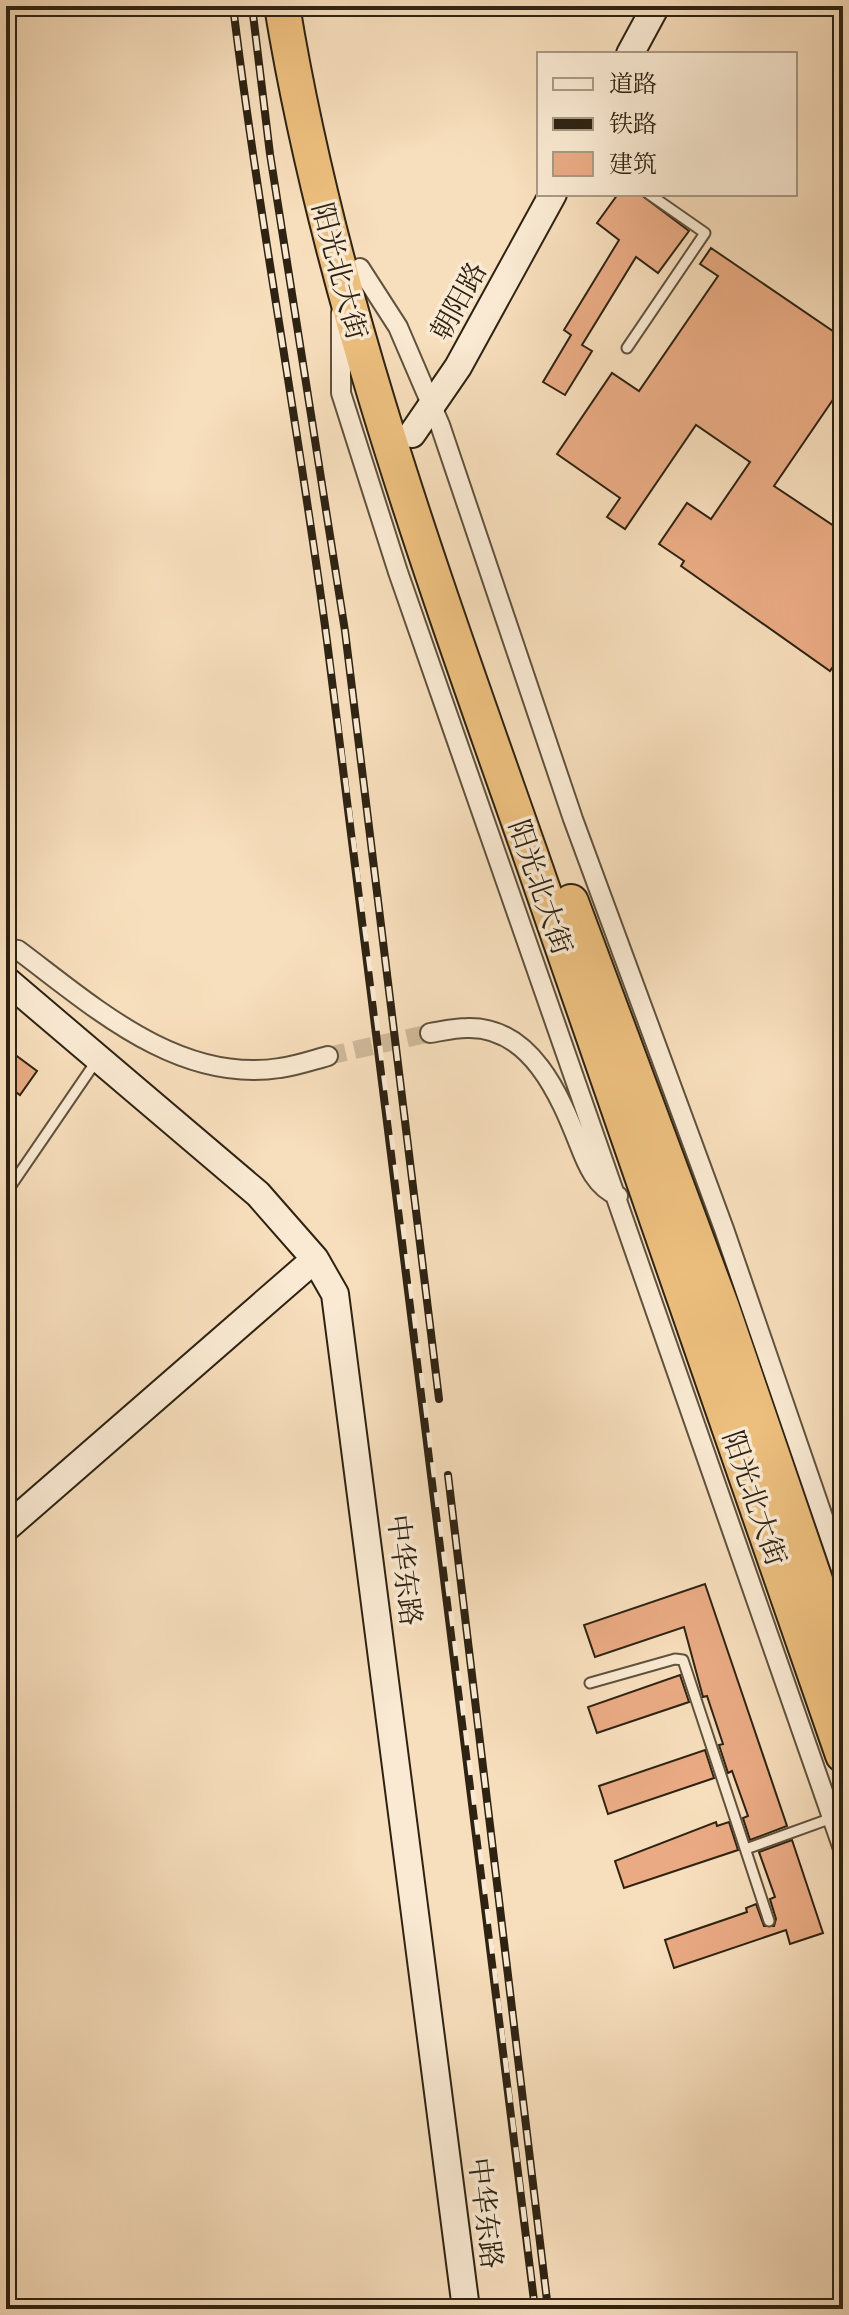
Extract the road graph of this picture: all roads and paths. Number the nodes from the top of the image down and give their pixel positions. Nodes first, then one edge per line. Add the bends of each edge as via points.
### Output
1 (282, 6) edge
2 (305, 6) edge
3 (656, 6) edge
4 (631, 52) edge
5 (552, 196) edge
6 (652, 196) edge
7 (351, 275) junction
8 (627, 348) dead end
9 (432, 404) junction
10 (412, 434) junction
11 (6, 948) edge
12 (6, 980) edge
13 (430, 1033) tunnel mouth
14 (328, 1056) tunnel mouth
15 (99, 1057) junction
16 (6, 1193) edge
17 (633, 1197) junction
18 (315, 1259) junction
19 (6, 1528) edge
20 (843, 1575) edge
21 (843, 1662) edge
22 (590, 1683) dead end
23 (843, 1755) edge
24 (838, 1816) edge
25 (746, 1849) junction
26 (843, 1849) edge
27 (769, 1921) dead end
28 (466, 2309) edge

1 - 7 highway, 阳光北大街 via 307,140
2 - 7 highway, 阳光北大街
3 - 4 street
5 - 9 street, 朝阳路 via 458,367
6 - 8 lane via 705,233
7 - 9 street via 398,327
7 - 10 highway, 阳光北大街
7 - 17 highway, 阳光北大街
9 - 10 street, 朝阳路
9 - 20 street via 568,804 724,1229
10 - 21 highway, 阳光北大街 via 567,891 722,1308
11 - 14 street via 18,950 126,1030 189,1059 256,1070
12 - 15 street, 中华东路
13 - 17 street via 470,1028 512,1042 530,1055 556,1088 599,1183
15 - 16 lane
15 - 18 street, 中华东路 via 258,1194
17 - 23 highway, 阳光北大街
17 - 24 street
18 - 19 street
18 - 28 street, 中华东路 via 335,1294 341,1321
22 - 25 lane via 683,1660
24 - 25 lane
24 - 26 street
25 - 27 lane

